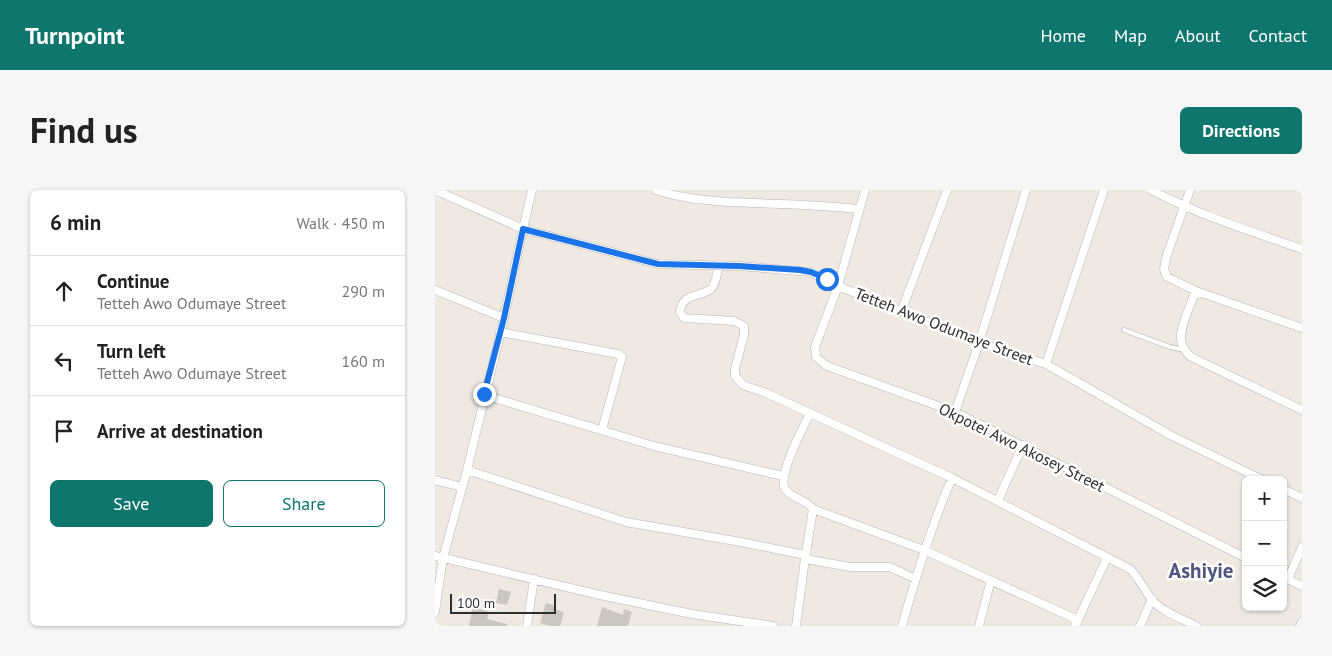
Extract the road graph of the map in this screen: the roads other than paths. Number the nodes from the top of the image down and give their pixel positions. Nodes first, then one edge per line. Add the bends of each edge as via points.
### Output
1 (435, 190) edge
2 (532, 190) edge
3 (656, 190) edge
4 (865, 190) edge
5 (947, 190) edge
6 (1026, 190) edge
7 (1104, 190) edge
8 (1151, 190) edge
9 (1190, 190) edge
10 (1184, 207) junction
11 (859, 209) junction
12 (523, 229) junction
13 (1302, 248) edge
14 (719, 266) junction
15 (837, 286) junction
16 (435, 290) edge
17 (1196, 291) junction
18 (901, 312) junction
19 (504, 318) junction
20 (1302, 328) edge
21 (1124, 330) dead end
22 (500, 332) junction
23 (979, 343) junction
24 (1185, 350) junction
25 (1045, 364) junction
26 (484, 394) junction
27 (1302, 410) edge
28 (955, 412) junction
29 (810, 413) junction
30 (602, 430) junction
31 (1023, 445) junction
32 (467, 470) junction
33 (783, 476) junction
34 (1255, 476) edge
35 (952, 478) junction
36 (435, 480) edge
37 (463, 487) junction
38 (1287, 491) edge
39 (1302, 498) edge
40 (998, 500) junction
41 (813, 509) junction
42 (1302, 547) edge
43 (924, 550) junction
44 (1242, 556) edge
45 (439, 557) edge
46 (805, 557) junction
47 (1107, 558) junction
48 (1287, 576) edge
49 (1287, 578) edge
50 (534, 579) junction
51 (915, 579) junction
52 (991, 580) junction
53 (1302, 586) edge
54 (1152, 600) junction
55 (435, 612) edge
56 (1302, 622) edge
57 (1076, 623) edge
58 (527, 626) edge
59 (773, 626) edge
60 (797, 626) edge
61 (901, 626) edge
62 (979, 626) edge
63 (1140, 626) edge
64 (1196, 626) edge
65 (1300, 626) edge

1 - 12 street, Tetteh Awo Odumaye Street
2 - 12 street
3 - 11 street via 714,201
4 - 11 street, Okpotei Awo Akosey Street
5 - 18 street
6 - 23 street
7 - 25 street
8 - 10 street
9 - 10 street
10 - 13 street
10 - 17 street via 1164,269 1167,277
11 - 15 street, Okpotei Awo Akosey Street
12 - 14 street, Tetteh Awo Odumaye Street via 658,264
12 - 19 street
14 - 15 street, Tetteh Awo Odumaye Street via 811,272
14 - 29 street via 713,286 693,294 684,302 681,315 691,319 734,321 744,326 745,335 735,369 738,381
15 - 18 street, Tetteh Awo Odumaye Street
15 - 28 street, Okpotei Awo Akosey Street via 815,347 820,362
16 - 19 street
17 - 20 street
17 - 24 street via 1182,331 1181,344
18 - 23 street, Tetteh Awo Odumaye Street
19 - 22 street
21 - 24 lane
22 - 26 street
22 - 30 street via 623,357
23 - 25 street, Tetteh Awo Odumaye Street
23 - 28 street
24 - 27 street via 1191,357
25 - 34 street, Tetteh Awo Odumaye Street via 1170,435
26 - 30 street
26 - 32 street
28 - 31 street, Okpotei Awo Akosey Street
29 - 33 street
29 - 35 street
30 - 33 street via 654,446
31 - 40 street
31 - 44 street, Okpotei Awo Akosey Street
32 - 37 street
32 - 46 street via 626,522
33 - 41 street via 783,485 789,494
35 - 40 street
35 - 43 street
36 - 37 street
37 - 45 street
38 - 39 street
40 - 47 street
41 - 43 street
41 - 46 street
42 - 48 street
43 - 51 street
43 - 52 street
45 - 50 street
45 - 55 street
46 - 51 street via 850,567 889,567
46 - 60 street
47 - 54 street via 1130,569
47 - 57 street
49 - 53 street
50 - 58 street
50 - 59 street via 692,614
51 - 61 street
52 - 57 street
52 - 62 street
54 - 63 street
54 - 64 street
56 - 65 street

